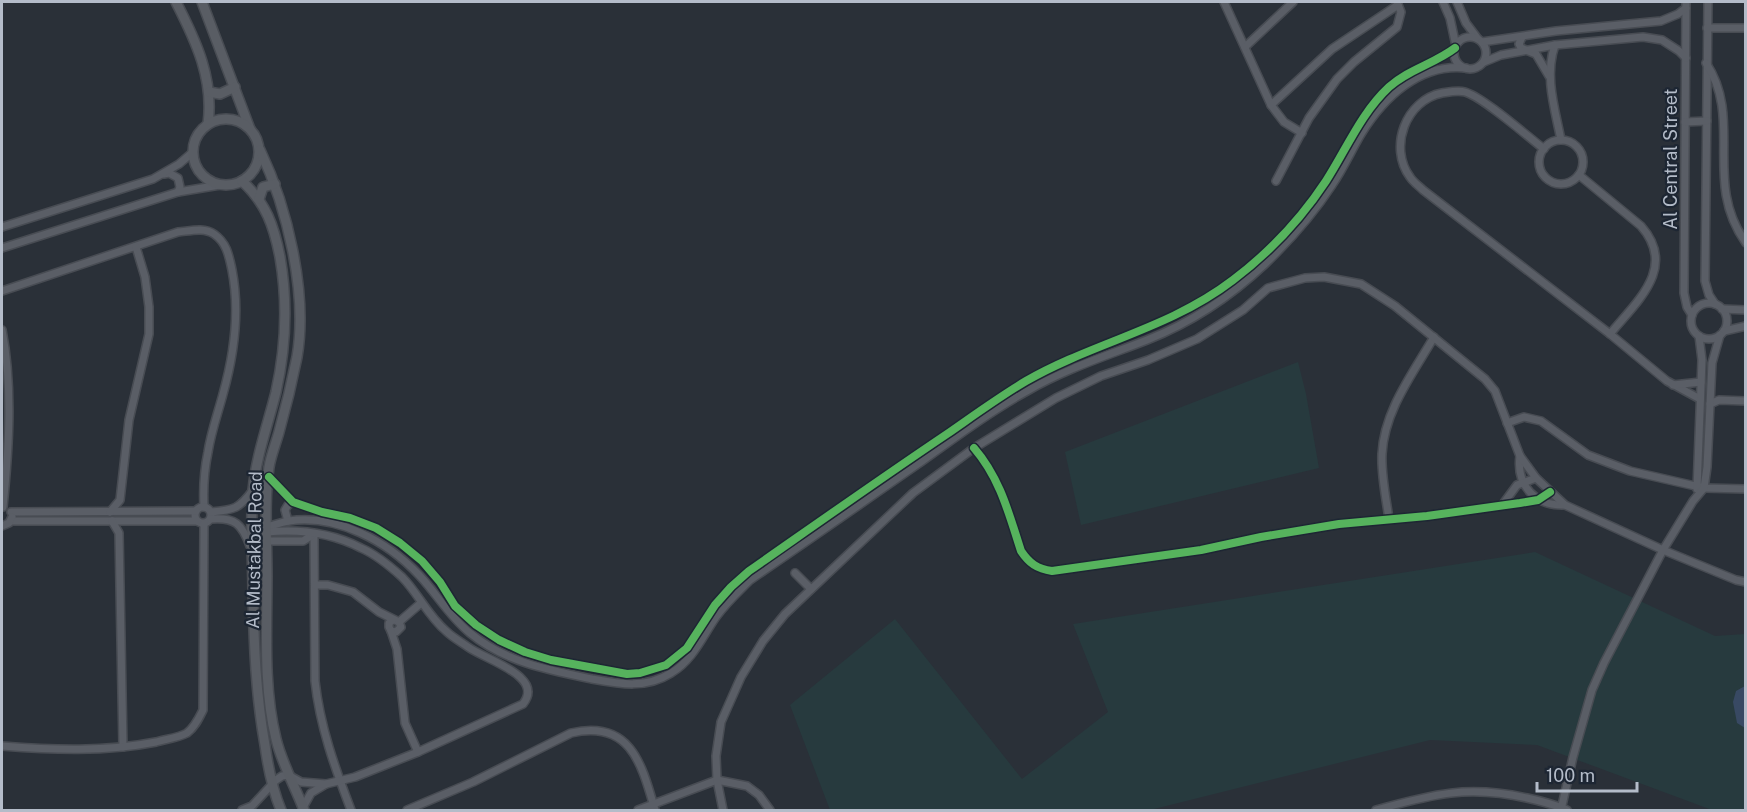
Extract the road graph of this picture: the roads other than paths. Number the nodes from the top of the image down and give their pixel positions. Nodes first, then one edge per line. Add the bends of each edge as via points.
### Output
1 (176, 2) edge
2 (202, 2) edge
3 (1224, 2) edge
4 (1293, 2) edge
5 (1443, 2) edge
6 (1457, 2) edge
7 (1708, 2) edge
8 (1397, 3) edge
9 (1686, 4) edge
10 (1642, 23) junction
11 (1707, 28) junction
12 (1746, 28) edge
13 (1522, 37) junction
14 (1643, 37) junction
15 (1480, 40) junction
16 (1556, 45) junction
17 (1245, 47) junction
18 (1455, 47) junction
19 (1529, 50) junction
20 (1686, 58) junction
21 (1484, 62) junction
22 (1706, 63) junction
23 (1466, 68) junction
24 (1550, 78) junction
25 (235, 87) junction
26 (209, 92) junction
27 (1271, 105) junction
28 (1707, 121) junction
29 (1685, 122) junction
30 (208, 124) junction
31 (250, 129) junction
32 (1302, 133) junction
33 (1561, 140) junction
34 (1544, 149) junction
35 (260, 150) junction
36 (193, 152) junction
37 (164, 174) junction
38 (1579, 174) junction
39 (1276, 181) dead end
40 (242, 182) junction
41 (275, 184) junction
42 (220, 185) junction
43 (178, 192) junction
44 (259, 199) junction
45 (2, 227) edge
46 (1746, 243) edge
47 (136, 247) junction
48 (2, 248) edge
49 (2, 291) edge
50 (1715, 304) junction
51 (1722, 309) junction
52 (1746, 310) edge
53 (1692, 315) junction
54 (1746, 326) edge
55 (2, 330) edge
56 (1722, 333) junction
57 (1610, 334) junction
58 (1699, 336) junction
59 (1434, 337) junction
60 (1701, 346) junction
61 (1715, 348) junction
62 (1701, 382) junction
63 (1673, 385) junction
64 (1710, 394) junction
65 (1700, 399) junction
66 (1719, 400) junction
67 (1746, 401) edge
68 (1710, 404) junction
69 (1507, 423) junction
70 (1699, 424) junction
71 (1710, 425) junction
72 (932, 444) junction
73 (974, 448) junction
74 (937, 451) junction
75 (1520, 456) junction
76 (1698, 466) junction
77 (1707, 467) junction
78 (269, 477) junction
79 (1536, 477) junction
80 (1522, 482) junction
81 (1700, 488) junction
82 (1746, 489) edge
83 (253, 490) junction
84 (1550, 492) junction
85 (120, 500) junction
86 (1538, 500) junction
87 (293, 502) junction
88 (1503, 504) junction
89 (1565, 505) junction
90 (2, 507) edge
91 (204, 507) junction
92 (196, 511) junction
93 (12, 512) junction
94 (110, 512) junction
95 (130, 512) junction
96 (206, 519) junction
97 (1389, 519) junction
98 (11, 521) junction
99 (112, 521) junction
100 (127, 521) junction
101 (288, 521) junction
102 (2, 526) edge
103 (119, 533) junction
104 (267, 534) junction
105 (314, 534) junction
106 (1663, 550) junction
107 (252, 551) junction
108 (795, 573) dead end
109 (1746, 582) edge
110 (315, 585) junction
111 (811, 589) junction
112 (421, 603) junction
113 (379, 612) junction
114 (397, 624) junction
115 (390, 630) junction
116 (397, 649) junction
117 (2, 746) edge
118 (265, 746) junction
119 (123, 747) junction
120 (418, 752) junction
121 (280, 754) junction
122 (288, 775) junction
123 (340, 780) junction
124 (717, 780) junction
125 (272, 784) junction
126 (326, 784) junction
127 (252, 806) junction
128 (654, 807) edge
129 (303, 809) edge
130 (242, 810) edge
131 (262, 810) edge
132 (281, 810) edge
133 (351, 810) edge
134 (407, 810) edge
135 (638, 810) edge
136 (723, 810) edge
137 (770, 810) edge
138 (1376, 810) edge
139 (1563, 810) edge

1 - 26 main road via 204,63
2 - 25 main road
3 - 17 street
4 - 17 street
5 - 18 street
6 - 15 street via 1466,23
7 - 11 street, Al Central Street
8 - 27 street via 1332,50
8 - 32 street via 1397,27 1337,79
9 - 10 street via 1670,18
9 - 20 street, Al Central Street
10 - 13 street
10 - 14 street via 1646,30
11 - 12 street
11 - 22 street, Al Central Street
13 - 15 street
13 - 19 street via 1521,48
14 - 16 street
14 - 20 street via 1662,40
15 - 18 street via 1463,39
15 - 21 street via 1486,48
16 - 19 street
16 - 24 street
17 - 27 street
18 - 23 street via 1457,63
18 - 72 street via 1408,72 1389,88 1358,127 1311,202 1274,244 1233,281 1161,323 1097,347 1025,382
19 - 21 street
19 - 24 street via 1541,60
20 - 29 street, Al Central Street
21 - 23 street via 1473,69
22 - 28 street, Al Central Street
22 - 46 street via 1722,99 1727,206
23 - 74 street via 1432,71 1395,92 1375,114 1334,183 1301,227 1263,266 1220,300 1173,328 1065,371
24 - 33 street
25 - 26 main road via 220,94
25 - 31 main road
26 - 30 main road
27 - 32 street via 1284,122
28 - 29 street
28 - 50 street, Al Central Street via 1705,281
29 - 53 street, Al Central Street via 1684,298
30 - 31 main road via 235,120
30 - 36 main road via 199,133
31 - 35 main road
32 - 39 street
33 - 34 street
33 - 38 street via 1573,143 1581,153
34 - 38 street via 1539,162 1548,179 1561,183
34 - 57 street via 1479,98 1465,92 1438,94 1414,109 1404,126 1400,147 1405,169 1415,183
35 - 40 main road via 254,171
35 - 41 main road, Al Mustakbal Road
36 - 37 street
36 - 42 main road via 200,173
37 - 43 street via 178,178
37 - 45 street
38 - 57 street via 1641,226 1656,251 1652,280
40 - 42 main road
40 - 44 main road, Al Mustakbal Road
41 - 44 main road via 263,188
41 - 78 main road, Al Mustakbal Road via 294,259 300,311 297,354
42 - 43 street
43 - 48 street
44 - 83 main road, Al Mustakbal Road via 274,229 286,311 284,351
47 - 49 street
47 - 85 street via 150,307 149,334 129,420
47 - 91 street via 178,232 204,230 213,233 228,250 236,306 234,332 203,477
50 - 51 street
50 - 53 street via 1699,306
51 - 52 street
51 - 56 street via 1727,322
53 - 58 street via 1693,329
54 - 56 street
55 - 90 street via 9,398 8,465
56 - 58 street via 1710,339
56 - 61 street
57 - 63 street
58 - 60 street
59 - 69 street via 1485,379 1495,391
59 - 73 street via 1361,284 1324,277 1286,282 1269,288 1197,339 1101,376 1056,398
59 - 97 street via 1385,430 1382,456
60 - 61 street via 1707,343
60 - 62 street
61 - 64 street
62 - 63 street
62 - 65 street
63 - 65 street
64 - 66 street
64 - 68 street
65 - 70 street
66 - 67 street
66 - 68 street
68 - 71 street
69 - 75 street
69 - 81 street via 1524,417 1541,421 1575,447 1602,461
70 - 71 street
70 - 76 street
71 - 77 street
72 - 74 street
72 - 87 street via 749,571 715,605 687,648 666,665 640,673 551,660 499,640 455,606 428,568 400,543 350,518
73 - 97 street via 1000,488 1021,551 1027,560 1045,570 1189,552 1300,530
73 - 111 street via 913,493
74 - 101 street via 750,580 716,617 684,664 671,674 640,684 624,685 548,670 495,650 450,615 418,574 378,541 349,528
75 - 79 street
75 - 80 street
76 - 77 street
76 - 81 street
77 - 81 street
78 - 87 street
78 - 104 main road, Al Mustakbal Road
79 - 80 street
79 - 84 street
80 - 86 street
80 - 88 street
81 - 82 street
81 - 106 street
83 - 96 street via 236,508
83 - 107 main road, Al Mustakbal Road
84 - 86 street
84 - 89 street
85 - 94 street
85 - 95 street
86 - 88 street
86 - 89 street
87 - 101 street via 285,510
88 - 97 street
89 - 106 street
90 - 93 street
91 - 92 street
91 - 96 street
92 - 95 street
92 - 96 street via 195,515
93 - 94 street
93 - 98 street
94 - 95 street
96 - 100 street
96 - 107 street via 233,520 244,529
96 - 119 street via 202,710 188,732 176,738
98 - 99 street
98 - 102 street
99 - 100 street
99 - 103 street
100 - 103 street
101 - 104 street
103 - 119 street
104 - 105 street via 303,541
104 - 121 main road, Al Mustakbal Road via 268,677
105 - 110 street
105 - 112 street via 362,548 402,578
106 - 109 street
106 - 139 street via 1592,690
107 - 118 main road, Al Mustakbal Road via 255,667
108 - 111 street
110 - 113 street via 353,592
110 - 123 street via 317,704
111 - 124 street via 763,641 741,677 721,722
112 - 114 street
112 - 120 street via 445,630 479,655 521,676 528,686 528,697 523,704
113 - 114 street
113 - 115 street
114 - 115 street via 389,623
114 - 116 street
115 - 116 street
116 - 120 street via 405,723
117 - 119 street
118 - 121 main road
118 - 125 main road, Al Mustakbal Road
120 - 123 street
121 - 122 main road, Al Mustakbal Road
122 - 125 street
122 - 126 street via 301,782
122 - 129 main road, Al Mustakbal Road
123 - 126 street
123 - 133 street
124 - 128 street
124 - 136 street
124 - 137 street via 747,786
125 - 127 street
125 - 132 main road, Al Mustakbal Road
126 - 129 street via 311,793
127 - 130 street
127 - 131 street
128 - 134 street via 633,750 611,734 584,730
128 - 135 street
138 - 139 street via 1466,790 1498,792

